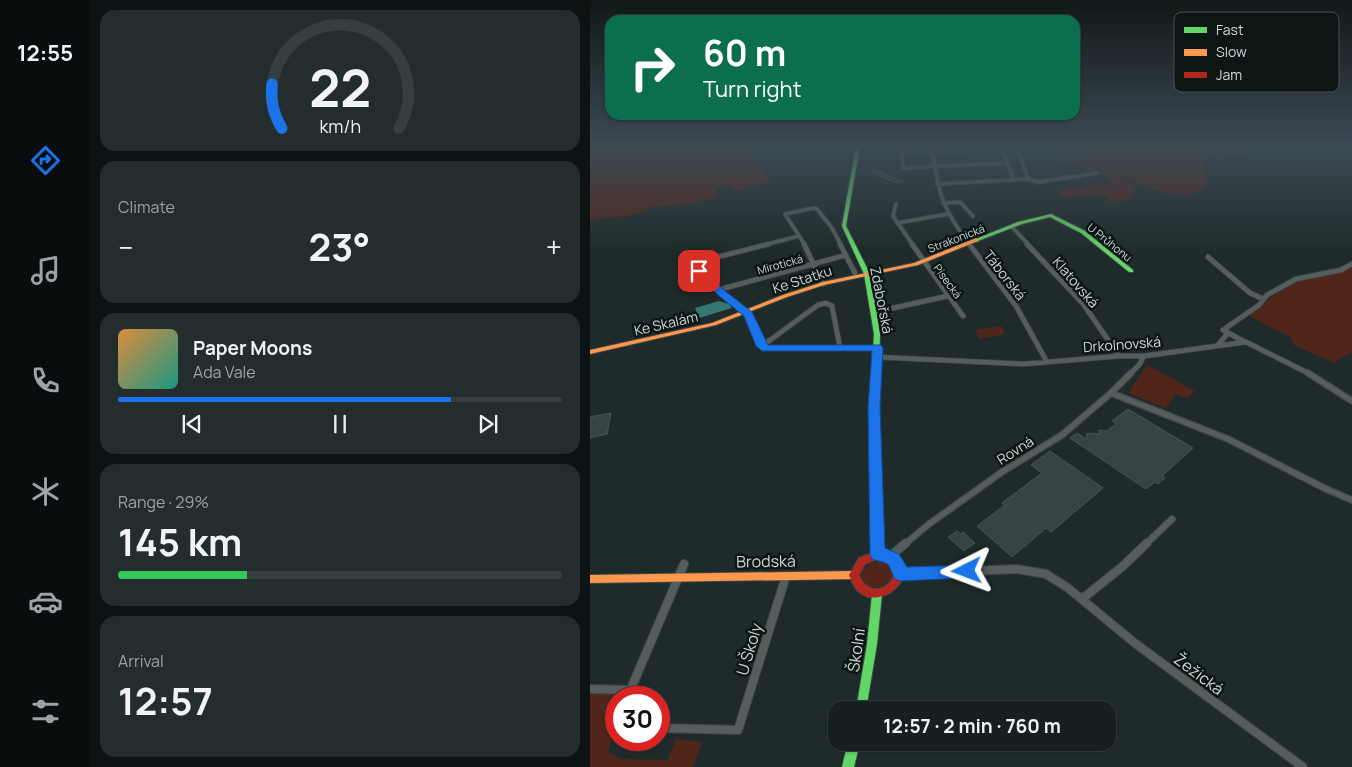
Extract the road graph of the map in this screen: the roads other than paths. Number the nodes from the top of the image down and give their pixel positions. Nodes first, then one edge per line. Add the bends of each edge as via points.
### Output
1 (852, 182) edge
2 (979, 182) edge
3 (937, 184) joint
4 (896, 204) dead end
5 (943, 204) junction
6 (948, 214) junction
7 (1051, 215) joint
8 (973, 216) dead end
9 (897, 222) junction
10 (1012, 227) junction
11 (799, 236) junction
12 (967, 244) junction
13 (846, 255) junction
14 (1208, 257) dead end
15 (923, 262) junction
16 (813, 264) junction
17 (1352, 264) edge
18 (1131, 271) dead end
19 (855, 273) dead end
20 (867, 274) junction
21 (823, 284) junction
22 (718, 290) junction
23 (948, 296) junction
24 (1263, 298) junction
25 (746, 311) junction
26 (874, 312) junction
27 (963, 316) dead end
28 (1225, 331) junction
29 (1246, 342) junction
30 (762, 346) junction
31 (1218, 346) junction
32 (840, 348) junction
33 (878, 348) junction
34 (590, 352) edge
35 (1119, 356) junction
36 (1144, 356) junction
37 (877, 357) junction
38 (1047, 362) junction
39 (1111, 393) junction
40 (1352, 401) edge
41 (1352, 500) edge
42 (1172, 519) dead end
43 (877, 555) junction
44 (890, 556) junction
45 (684, 564) dead end
46 (900, 574) junction
47 (854, 575) junction
48 (786, 576) junction
49 (678, 578) junction
50 (590, 579) edge
51 (877, 594) junction
52 (1082, 599) junction
53 (632, 686) edge
54 (590, 688) edge
55 (605, 690) edge
56 (862, 701) edge
57 (670, 728) edge
58 (852, 751) edge
59 (848, 767) edge
60 (1303, 767) edge

1 - 20 street, Zdabořská via 844,226
2 - 3 street
3 - 5 street, Táborská
4 - 9 street, Písecká via 893,216
5 - 6 street, Táborská
5 - 8 street via 960,202
6 - 9 street
6 - 12 street, Táborská
7 - 10 street, Strakonická
7 - 18 street, U Průhonu via 1083,232
9 - 15 street, Písecká
10 - 12 street, Strakonická
10 - 35 street, Klatovská via 1084,304
11 - 13 street, Zdabořská via 785,214 817,209 832,228
11 - 16 street
11 - 22 street via 694,263
12 - 15 street, Strakonická
12 - 38 street, Táborská via 1016,306
13 - 16 street, Mirotická
13 - 19 street, Zdabořská
14 - 24 street via 1250,293
15 - 20 street, Strakonická
15 - 23 street, Písecká
16 - 21 street
16 - 22 street, Mirotická
17 - 24 street via 1341,270 1296,279
20 - 21 street, Ke Statku
20 - 26 street, Zdabořská
21 - 25 street, Ke Statku
22 - 25 street
23 - 26 street
23 - 27 street, Písecká
24 - 28 street via 1259,305
25 - 30 street
25 - 34 street, Ke Skalám via 694,330
26 - 33 street, Zdabořská
28 - 29 street
28 - 31 street
29 - 31 street, Drkolnovská
29 - 40 street via 1307,372
30 - 32 street via 771,349
30 - 32 street via 818,305 826,303 832,306
31 - 36 street, Drkolnovská
32 - 33 street
33 - 37 street, Zdabořská
35 - 36 street, Drkolnovská
35 - 38 street, Drkolnovská
36 - 39 street, Rovná
37 - 38 street, Drkolnovská via 1024,364
37 - 43 street, Zdabořská via 874,407
39 - 41 street via 1228,439
39 - 44 street, Rovná via 1062,435 988,482
42 - 52 street via 1123,566
43 - 44 street
43 - 47 street via 861,562
44 - 46 street via 899,565
45 - 49 street
46 - 51 street via 895,586
46 - 52 street, Žežická via 1031,570 1057,580
47 - 48 street, Brodská
47 - 51 street via 858,588
48 - 49 street, Brodská
48 - 57 street, U Školy via 738,730
49 - 50 street, Brodská
49 - 53 street
51 - 56 street, Školní
52 - 60 street, Žežická via 1136,644
54 - 55 street
58 - 59 street

